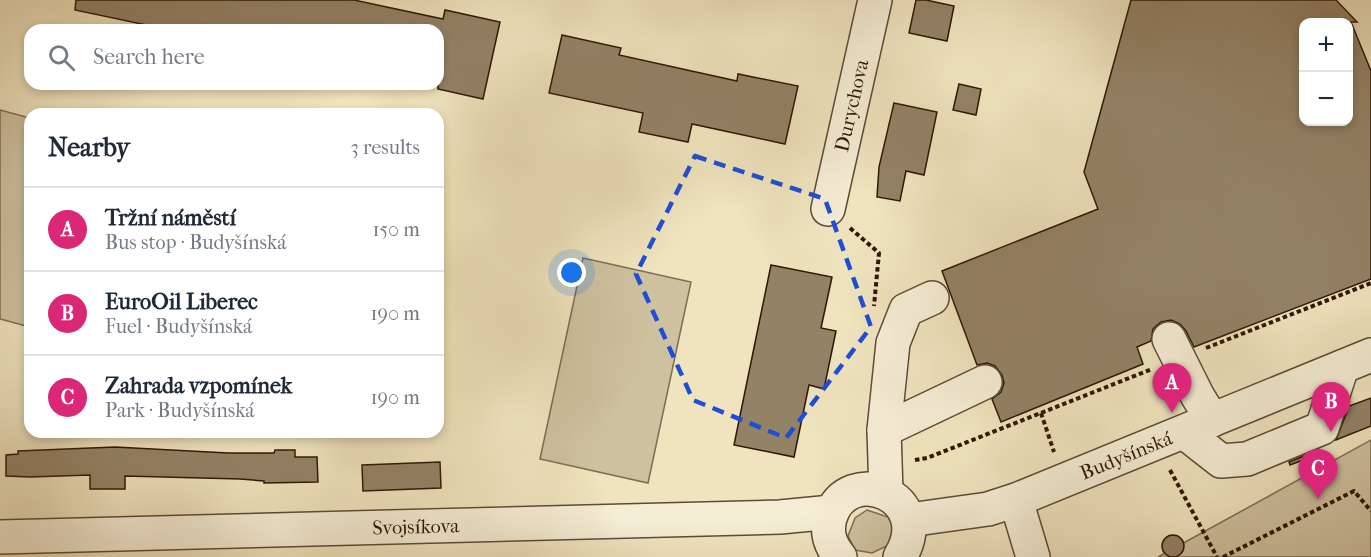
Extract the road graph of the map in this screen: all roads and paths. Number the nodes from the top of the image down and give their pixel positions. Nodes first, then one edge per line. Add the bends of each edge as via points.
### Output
1 (875, 0) edge
2 (828, 209) joint
3 (879, 253) dead end
4 (1371, 283) edge
5 (932, 298) dead end
6 (1174, 349) junction
7 (1357, 361) edge
8 (985, 382) dead end
9 (1198, 426) junction
10 (884, 430) junction
11 (906, 462) dead end
12 (1170, 470) dead end
13 (886, 493) junction
14 (1016, 500) junction
15 (1371, 511) edge
16 (832, 512) junction
17 (909, 520) junction
18 (0, 537) edge
19 (840, 557) edge
20 (900, 557) edge
21 (1033, 557) edge
22 (1217, 557) edge
23 (1223, 557) edge

1 - 2 street, Durychova
2 - 3 path
4 - 6 path
5 - 10 street via 906,310 893,343
6 - 9 street
6 - 11 path via 927,458
7 - 9 street, Budyšínská
7 - 9 street via 1322,428 1247,459 1221,461
8 - 10 street
9 - 14 street, Budyšínská
10 - 13 street
12 - 22 path
13 - 16 street via 874,489 849,494
13 - 17 street via 904,509
14 - 17 street, Budyšínská via 988,509
14 - 21 street
15 - 23 path via 1354,491
16 - 18 street, Svojsíkova via 780,518
16 - 19 street via 829,537
17 - 20 street via 906,546

